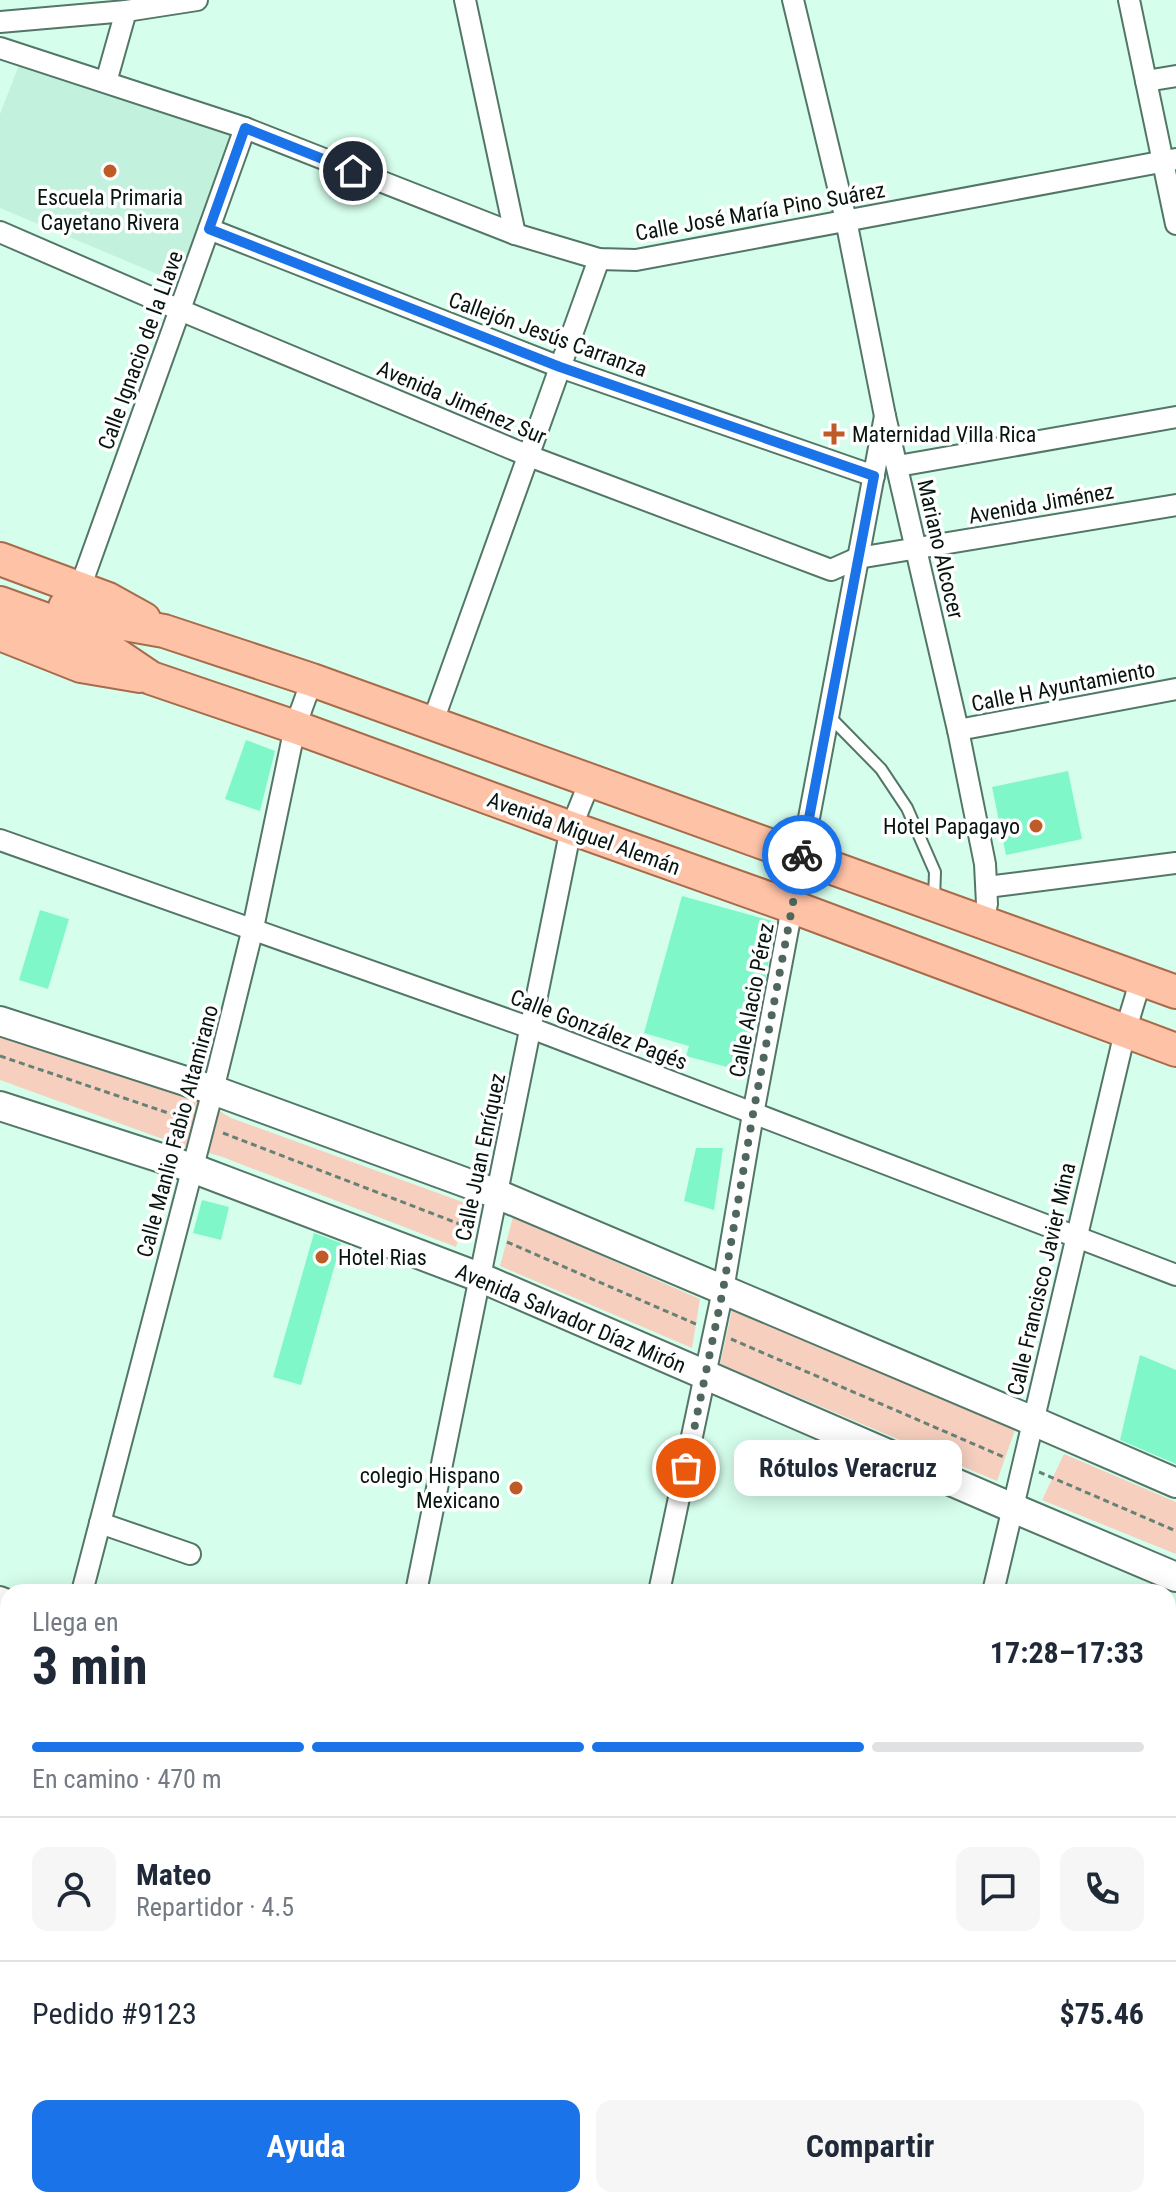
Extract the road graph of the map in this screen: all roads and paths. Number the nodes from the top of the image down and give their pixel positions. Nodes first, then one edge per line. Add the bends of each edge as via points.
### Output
1 (197, 0) edge
2 (465, 0) edge
3 (793, 0) edge
4 (1129, 0) edge
5 (154, 4) edge
6 (126, 11) junction
7 (0, 22) edge
8 (0, 48) edge
9 (1176, 76) edge
10 (1146, 81) junction
11 (106, 82) junction
12 (245, 128) junction
13 (1169, 160) edge
14 (846, 220) junction
15 (1176, 224) edge
16 (209, 229) junction
17 (0, 232) edge
18 (515, 234) junction
19 (599, 259) junction
20 (180, 310) junction
21 (560, 367) junction
22 (885, 416) junction
23 (1176, 417) edge
24 (529, 456) junction
25 (898, 466) junction
26 (874, 476) junction
27 (1176, 505) edge
28 (915, 549) junction
29 (858, 558) junction
30 (0, 559) edge
31 (0, 583) edge
32 (80, 588) junction
33 (0, 603) edge
34 (164, 631) junction
35 (0, 634) edge
36 (151, 678) junction
37 (312, 680) junction
38 (1176, 689) edge
39 (828, 715) junction
40 (432, 724) junction
41 (295, 727) junction
42 (958, 730) junction
43 (590, 781) junction
44 (571, 828) junction
45 (0, 840) edge
46 (801, 858) junction
47 (1176, 863) edge
48 (987, 887) junction
49 (934, 905) junction
50 (793, 907) junction
51 (982, 922) junction
52 (253, 928) junction
53 (1141, 979) junction
54 (1176, 992) edge
55 (0, 1021) edge
56 (531, 1028) junction
57 (1125, 1032) junction
58 (1176, 1050) edge
59 (0, 1056) edge
60 (213, 1090) junction
61 (0, 1106) edge
62 (753, 1114) junction
63 (204, 1125) junction
64 (192, 1168) junction
65 (497, 1194) junction
66 (488, 1235) junction
67 (1076, 1237) junction
68 (1176, 1275) edge
69 (479, 1277) junction
70 (723, 1290) junction
71 (715, 1332) junction
72 (707, 1375) junction
73 (1033, 1421) junction
74 (1023, 1465) junction
75 (1176, 1483) edge
76 (1013, 1508) junction
77 (100, 1523) junction
78 (1176, 1531) edge
79 (190, 1554) dead end
80 (1176, 1577) edge
81 (84, 1584) edge
82 (418, 1584) edge
83 (661, 1584) edge
84 (995, 1584) edge

1 - 5 street
2 - 18 street
3 - 14 street, Mariano Alcocer
4 - 10 street
5 - 6 street
6 - 7 street
6 - 11 street
8 - 11 street, Calle José María Pino Suárez
9 - 10 street
10 - 13 street
11 - 12 street, Calle José María Pino Suárez
12 - 16 street, Calle Ignacio de la Llave
12 - 18 street, Calle José María Pino Suárez
13 - 14 street, Calle José María Pino Suárez
13 - 15 street
14 - 19 street, Calle José María Pino Suárez via 636,260
14 - 22 street, Mariano Alcocer
16 - 20 street, Calle Ignacio de la Llave
16 - 21 street, Callejón Jesús Carranza
17 - 20 street, Avenida Jiménez Sur
18 - 19 street, Calle José María Pino Suárez
19 - 21 street
20 - 24 street, Avenida Jiménez Sur
20 - 32 street, Calle Ignacio de la Llave
21 - 24 street
21 - 26 street, Callejón Jesús Carranza
22 - 25 street, Mariano Alcocer
22 - 26 street, Calle Alacio Pérez
23 - 25 street
24 - 29 street, Avenida Jiménez Sur via 831,570
24 - 40 street
25 - 28 street, Mariano Alcocer
26 - 29 street, Calle Alacio Pérez
27 - 28 street, Avenida Jiménez
28 - 29 street, Avenida Jiménez Sur
28 - 42 street, Mariano Alcocer
29 - 39 street, Calle Alacio Pérez
30 - 32 main road
31 - 34 main road via 96,619
32 - 34 main road
33 - 36 main road, Avenida Miguel Alemán via 86,634
34 - 37 main road
35 - 36 main road via 81,666
36 - 41 main road, Avenida Miguel Alemán
37 - 40 main road
37 - 41 street, Calle Manlio Fabio Altamirano
38 - 42 street, Calle H Ayuntamiento
39 - 46 street, Calle Alacio Pérez
39 - 49 lane via 881,769 907,808 935,872
40 - 43 main road
41 - 44 main road, Avenida Miguel Alemán
41 - 52 street, Calle Manlio Fabio Altamirano
42 - 48 street, Mariano Alcocer
43 - 44 street, Calle Juan Enríquez
43 - 46 main road
44 - 50 main road, Avenida Miguel Alemán
44 - 56 street, Calle Juan Enríquez
45 - 52 street, Calle González Pagés
46 - 49 main road
46 - 50 street, Calle Alacio Pérez
47 - 48 street
48 - 51 street, Mariano Alcocer
49 - 51 main road
50 - 57 main road, Avenida Miguel Alemán
50 - 62 street, Calle Alacio Pérez
51 - 53 main road
52 - 56 street, Calle González Pagés
52 - 60 street, Calle Manlio Fabio Altamirano
53 - 54 main road
53 - 57 street, Calle Francisco Javier Mina
55 - 60 main road
56 - 62 street, Calle González Pagés
56 - 65 street, Calle Juan Enríquez
57 - 58 main road, Avenida Miguel Alemán
57 - 67 street, Calle Francisco Javier Mina
59 - 63 path
60 - 63 street, Calle Manlio Fabio Altamirano
60 - 65 main road
61 - 64 main road, Avenida Salvador Díaz Mirón
62 - 67 street, Calle González Pagés
62 - 70 street, Calle Alacio Pérez
63 - 64 street, Calle Manlio Fabio Altamirano
63 - 66 path
64 - 69 main road, Avenida Salvador Díaz Mirón
64 - 77 street, Calle Manlio Fabio Altamirano
65 - 66 street, Calle Juan Enríquez
65 - 70 main road
66 - 69 street, Calle Juan Enríquez
66 - 71 path
67 - 68 street, Calle González Pagés
67 - 73 street, Calle Francisco Javier Mina
69 - 72 main road, Avenida Salvador Díaz Mirón
69 - 82 street, Calle Juan Enríquez
70 - 71 street, Calle Alacio Pérez
70 - 73 main road
71 - 72 street, Calle Alacio Pérez
71 - 74 path
72 - 76 main road, Avenida Salvador Díaz Mirón
72 - 83 street, Calle Alacio Pérez
73 - 74 street, Calle Francisco Javier Mina
73 - 75 main road
74 - 76 street, Calle Francisco Javier Mina
74 - 78 path
76 - 80 main road, Avenida Salvador Díaz Mirón
76 - 84 street, Calle Francisco Javier Mina
77 - 79 street
77 - 81 street, Calle Manlio Fabio Altamirano

